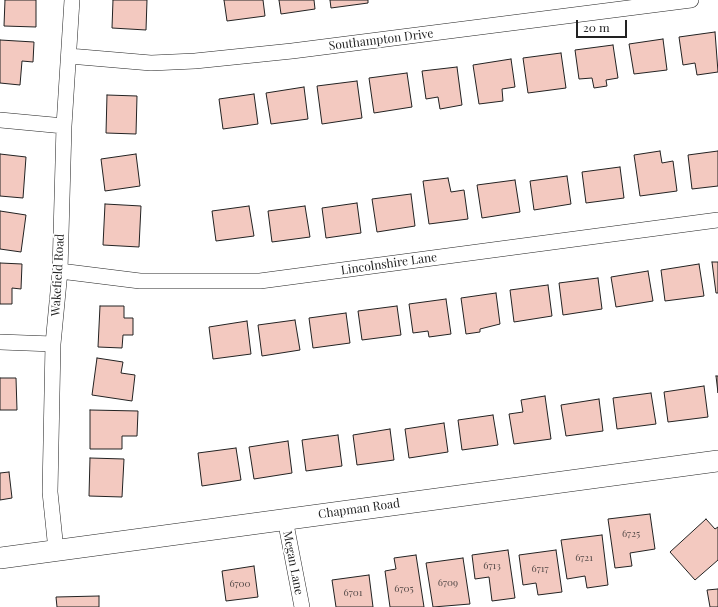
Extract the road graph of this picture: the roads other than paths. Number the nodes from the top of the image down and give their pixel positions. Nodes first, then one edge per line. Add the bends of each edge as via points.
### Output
1 (72, 0) edge
2 (691, 0) edge
3 (69, 56) junction
4 (0, 120) edge
5 (64, 126) junction
6 (718, 220) edge
7 (60, 271) junction
8 (0, 342) edge
9 (53, 344) junction
10 (718, 461) edge
11 (285, 519) junction
12 (56, 550) junction
13 (0, 558) edge
14 (302, 607) edge

1 - 3 street, Wakefield Road
2 - 3 street, Southampton Drive via 292,52 195,61 151,63
3 - 5 street, Wakefield Road
4 - 5 street
5 - 7 street, Wakefield Road
6 - 7 street, Lincolnshire Lane via 260,281 140,281
7 - 9 street, Wakefield Road
8 - 9 street
9 - 12 street, Wakefield Road via 50,492
10 - 11 street, Chapman Road
11 - 12 street, Chapman Road
11 - 14 street, Megan Lane
12 - 13 street, Chapman Road

